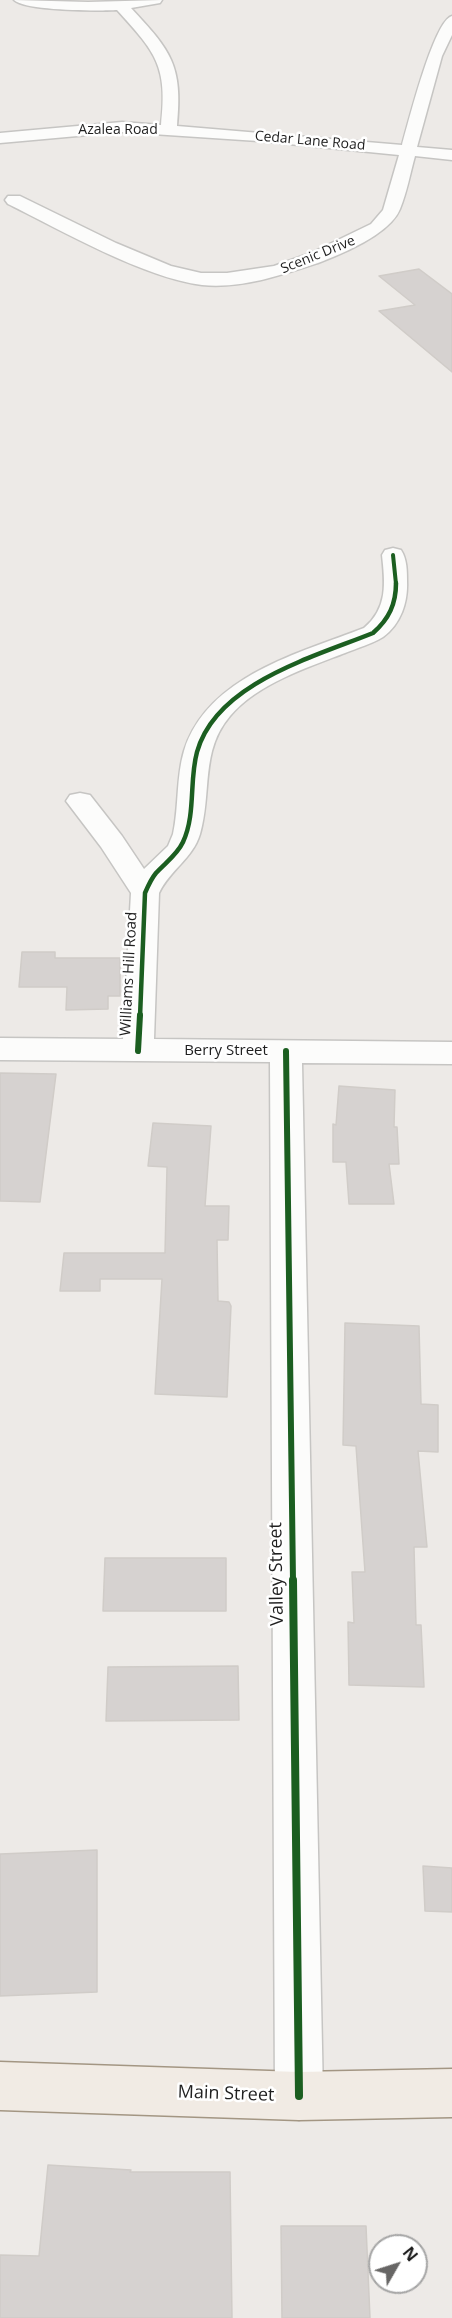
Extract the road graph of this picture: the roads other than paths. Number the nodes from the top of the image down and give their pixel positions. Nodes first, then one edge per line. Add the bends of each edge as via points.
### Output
1 (21, 0) edge
2 (155, 0) edge
3 (122, 7) junction
4 (452, 21) edge
5 (169, 129) junction
6 (0, 138) edge
7 (410, 150) junction
8 (452, 155) edge
9 (5, 197) edge
10 (393, 555) dead end
11 (80, 801) dead end
12 (145, 893) junction
13 (0, 1049) edge
14 (138, 1051) junction
15 (286, 1051) junction
16 (452, 1053) edge
17 (0, 2086) edge
18 (452, 2093) edge
19 (299, 2096) junction

1 - 3 street
2 - 3 street
3 - 5 street, Azalea Road via 159,47 169,71
4 - 7 street, Scenic Drive via 435,56
5 - 6 street, Azalea Road via 88,128
5 - 7 street, Cedar Lane Road
7 - 8 street, Cedar Lane Road
7 - 9 street, Scenic Drive via 391,211 377,228 277,271 227,279 201,279 165,270
10 - 12 street, Williams Hill Road via 395,591 387,623 373,633 241,692 206,730 198,750 183,843 154,875
11 - 12 street, Williams Hill Road
12 - 14 street, Williams Hill Road
13 - 14 street, Berry Street
14 - 15 street, Berry Street
15 - 16 street, Berry Street
15 - 19 street, Valley Street
17 - 19 main road, Main Street
18 - 19 main road, Main Street

